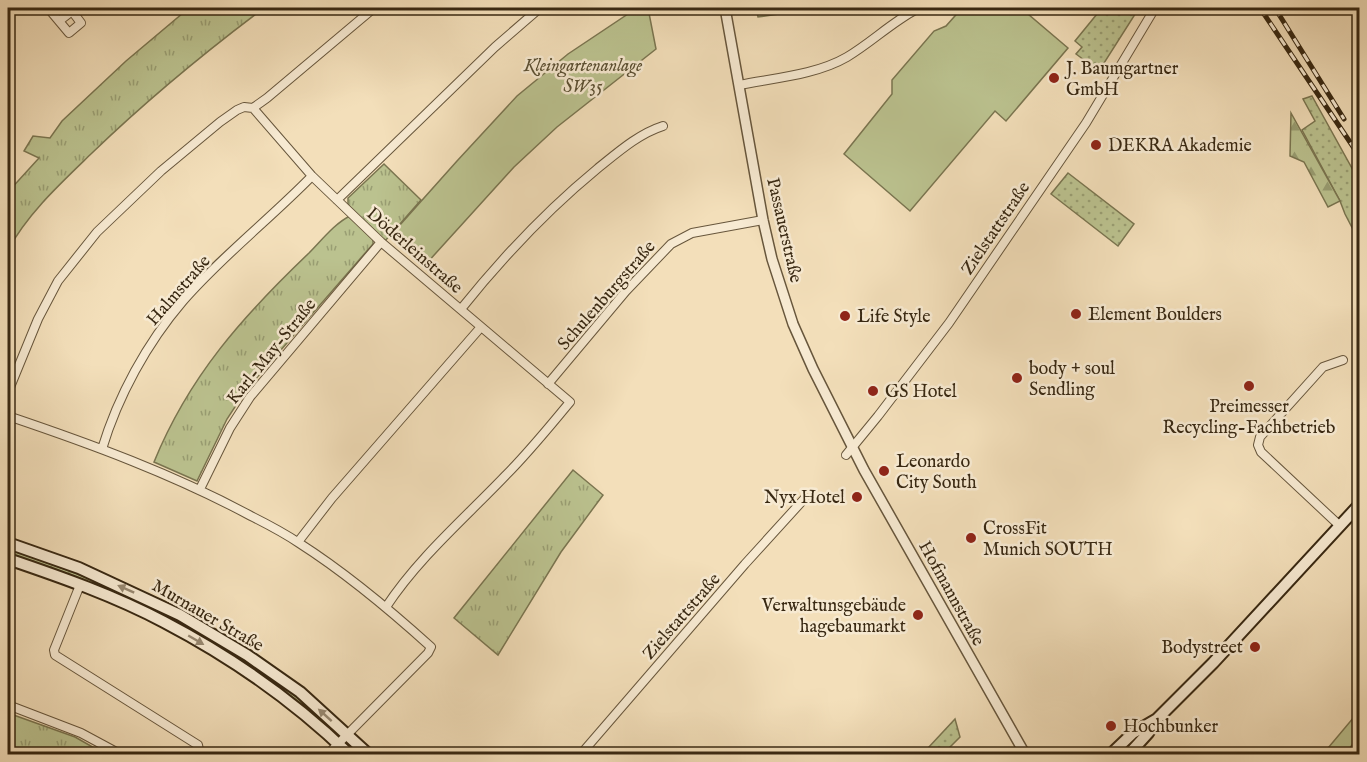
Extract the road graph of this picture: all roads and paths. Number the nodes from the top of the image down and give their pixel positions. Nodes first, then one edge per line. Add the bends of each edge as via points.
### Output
1 (48, 8) edge
2 (374, 8) edge
3 (540, 8) edge
4 (725, 8) edge
5 (1155, 8) edge
6 (917, 9) dead end
7 (59, 21) dead end
8 (739, 85) junction
9 (253, 108) junction
10 (663, 126) dead end
11 (312, 177) junction
12 (337, 200) junction
13 (763, 219) junction
14 (381, 242) junction
15 (461, 309) junction
16 (482, 327) junction
17 (1343, 360) dead end
18 (548, 384) junction
19 (8, 392) edge
20 (8, 416) edge
21 (102, 449) junction
22 (849, 451) junction
23 (200, 489) junction
24 (805, 498) dead end
25 (1357, 512) edge
26 (1340, 526) junction
27 (298, 542) junction
28 (8, 543) edge
29 (8, 559) edge
30 (80, 585) junction
31 (386, 607) junction
32 (8, 705) edge
33 (1157, 719) junction
34 (348, 735) junction
35 (339, 744) junction
36 (120, 754) edge
37 (200, 754) edge
38 (328, 754) edge
39 (349, 754) edge
40 (368, 754) edge
41 (581, 754) edge
42 (1025, 754) edge
43 (1111, 754) edge
44 (1129, 754) edge

1 - 7 street
2 - 9 street
3 - 12 street
4 - 8 street, Passauerstraße
5 - 22 street, Zielstattstraße via 1086,123 954,315
6 - 8 street via 848,57 794,74
8 - 13 street, Passauerstraße
9 - 11 street, Döderleinstraße
9 - 19 street via 244,107 220,122 97,232 58,281
10 - 15 street via 635,140 580,183 513,246
11 - 12 street, Döderleinstraße
11 - 21 street, Halmstraße via 182,302 129,382
12 - 14 street, Döderleinstraße
13 - 18 street, Schulenburgstraße via 693,234 671,244
13 - 22 street, Passauerstraße via 793,324
14 - 15 street, Döderleinstraße
14 - 23 street, Karl-May-Straße via 250,397
15 - 16 street, Döderleinstraße
16 - 18 street, Döderleinstraße
16 - 27 street
17 - 26 street via 1323,367 1260,437 1258,445
18 - 31 street, Döderleinstraße via 570,402 507,475 418,566
20 - 21 street
21 - 23 street
22 - 42 street, Hofmannstraße
23 - 27 street
24 - 41 street, Zielstattstraße
25 - 26 main road
26 - 33 main road
27 - 31 street
34 -> 28 main road, Murnauer Straße via 300,692 180,615 79,568
29 - 30 main road, Murnauer Straße
30 -> 35 main road, Murnauer Straße via 164,622 213,650
30 - 37 street via 55,655 198,745
31 - 34 street via 431,646 429,653
32 - 36 street
33 - 43 main road via 1133,733
33 - 44 main road
34 - 35 street
34 - 40 main road, Murnauer Straße
35 - 38 street
35 - 39 main road, Murnauer Straße

